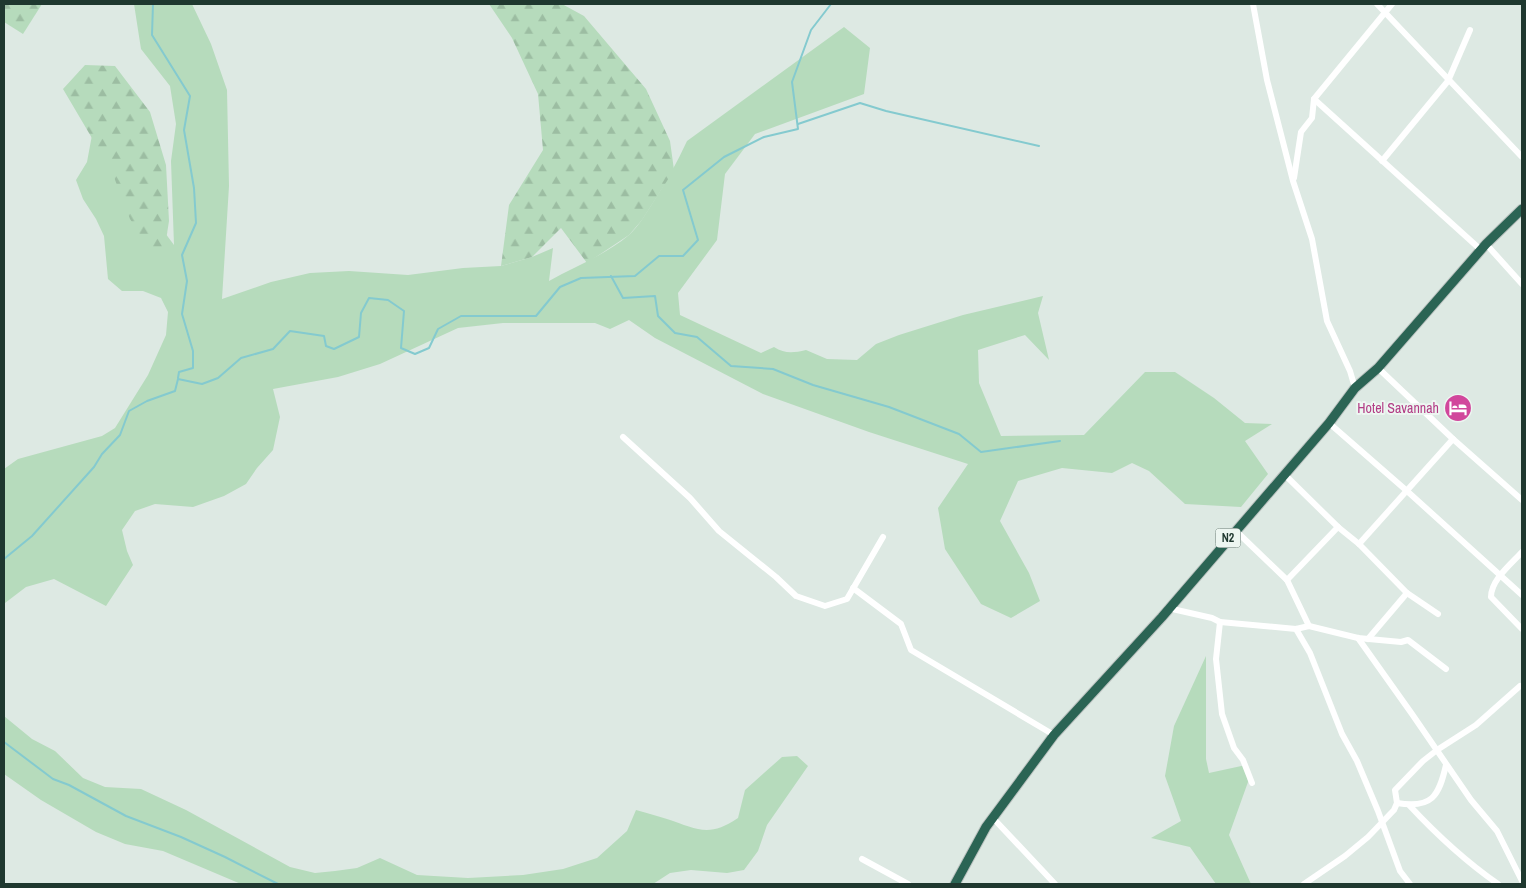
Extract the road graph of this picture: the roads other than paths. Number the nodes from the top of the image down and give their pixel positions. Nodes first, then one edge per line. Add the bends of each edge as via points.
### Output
1 (1253, 4) edge
2 (1377, 4) edge
3 (1392, 4) edge
4 (1386, 12) junction
5 (1470, 30) dead end
6 (1448, 80) junction
7 (1314, 99) junction
8 (1522, 157) edge
9 (1382, 161) junction
10 (1293, 181) junction
11 (1522, 209) edge
12 (1483, 247) junction
13 (1522, 284) edge
14 (1378, 368) junction
15 (1355, 388) junction
16 (1329, 423) junction
17 (623, 437) dead end
18 (1453, 439) junction
19 (1284, 474) junction
20 (1407, 491) junction
21 (1522, 500) edge
22 (1338, 526) junction
23 (1235, 530) junction
24 (883, 537) dead end
25 (1358, 544) junction
26 (1522, 552) edge
27 (1501, 576) junction
28 (1287, 580) junction
29 (853, 588) junction
30 (1407, 593) junction
31 (1522, 595) edge
32 (1168, 608) junction
33 (1438, 614) dead end
34 (1220, 622) junction
35 (1309, 626) junction
36 (1296, 629) junction
37 (1522, 629) edge
38 (1358, 638) junction
39 (1368, 639) junction
40 (1446, 669) dead end
41 (1520, 686) dead end
42 (1054, 735) junction
43 (1437, 750) junction
44 (1446, 765) junction
45 (1252, 783) dead end
46 (1398, 803) junction
47 (1409, 805) junction
48 (993, 818) junction
49 (1382, 823) junction
50 (862, 859) dead end
51 (1522, 881) edge
52 (908, 884) edge
53 (954, 884) edge
54 (1055, 884) edge
55 (1304, 884) edge
56 (1410, 884) edge
57 (1498, 884) edge

1 - 10 street via 1267,80
2 - 4 street
3 - 4 street
4 - 6 street
4 - 7 street
5 - 6 street
6 - 8 street
6 - 9 street
7 - 9 street
7 - 10 street via 1312,118 1301,132
9 - 12 street
10 - 15 street via 1312,239 1327,321
11 - 12 highway, N2
12 - 13 street
12 - 14 highway, N2
14 - 15 highway, N2
14 - 18 street
15 - 16 highway, N2
16 - 19 highway, N2
16 - 20 street
17 - 29 street via 690,498 719,531 796,596 825,606 847,599
18 - 20 street
18 - 21 street
19 - 22 street
19 - 23 highway, N2
20 - 25 street
20 - 27 street
22 - 25 street
22 - 28 street
23 - 28 street
23 - 32 highway, N2
24 - 29 street
25 - 30 street
26 - 27 street
27 - 31 street
27 - 37 street via 1491,590 1491,597
28 - 35 street
29 - 42 street via 900,624 912,650
30 - 33 street
30 - 39 street
32 - 34 street
32 - 42 highway, N2
34 - 36 street
34 - 45 street via 1216,659 1222,714 1234,748
35 - 36 street
35 - 38 street
36 - 49 street via 1310,653
38 - 39 street
38 - 43 street
39 - 40 street via 1408,640
41 - 43 street via 1476,725
42 - 48 highway, N2
43 - 44 street
43 - 46 street via 1395,790
44 - 47 street via 1433,798
44 - 51 street via 1496,831
46 - 47 street
46 - 49 street
47 - 57 street via 1436,834
48 - 53 highway, N2
48 - 54 street
49 - 55 street via 1345,856
49 - 56 street via 1400,871
50 - 52 street

